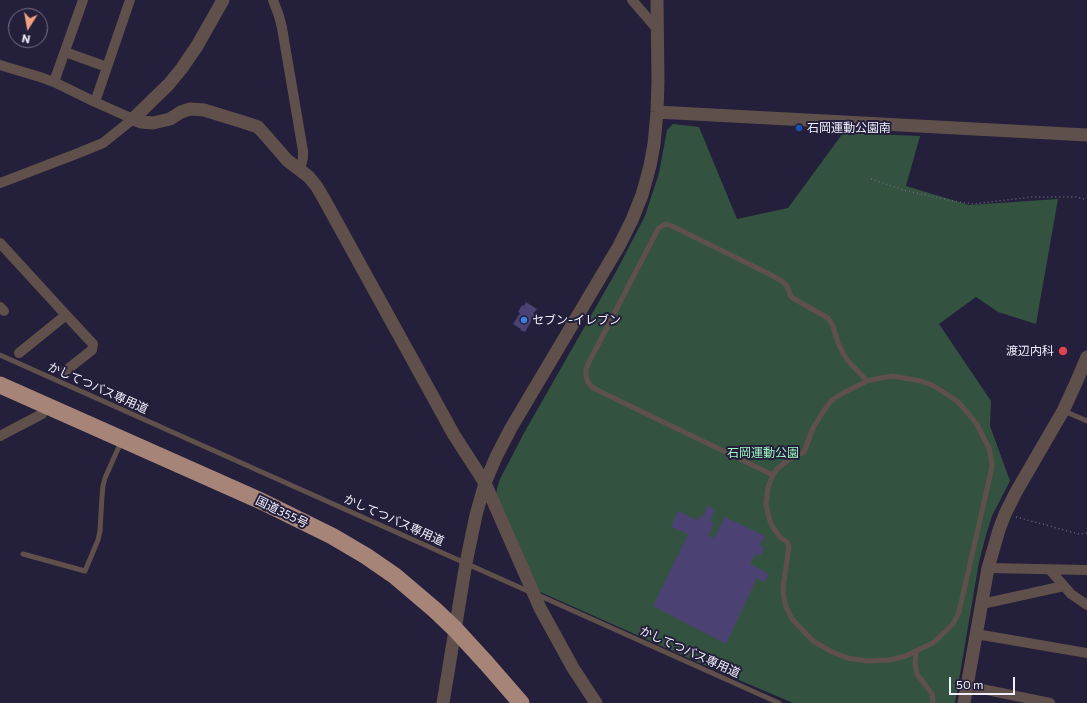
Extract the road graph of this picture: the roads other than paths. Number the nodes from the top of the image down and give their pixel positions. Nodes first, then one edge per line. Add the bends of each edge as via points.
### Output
1 (83, 0) edge
2 (130, 0) edge
3 (223, 0) edge
4 (273, 0) edge
5 (632, 0) edge
6 (657, 0) edge
7 (657, 29) junction
8 (65, 52) junction
9 (0, 65) edge
10 (107, 67) junction
11 (54, 82) junction
12 (95, 102) junction
13 (657, 112) junction
14 (133, 119) junction
15 (1087, 135) edge
16 (300, 169) junction
17 (0, 183) edge
18 (0, 243) edge
19 (66, 315) junction
20 (19, 353) dead end
21 (0, 355) edge
22 (1087, 357) edge
23 (64, 372) dead end
24 (867, 381) junction
25 (0, 385) edge
26 (46, 405) junction
27 (1063, 410) junction
28 (1087, 421) edge
29 (0, 436) edge
30 (122, 440) junction
31 (773, 475) junction
32 (485, 483) junction
33 (22, 554) dead end
34 (466, 563) junction
35 (988, 568) junction
36 (1050, 570) junction
37 (1087, 570) edge
38 (1064, 586) junction
39 (534, 593) junction
40 (982, 604) junction
41 (1087, 605) edge
42 (455, 629) junction
43 (976, 634) junction
44 (916, 652) junction
45 (1087, 653) edge
46 (967, 686) junction
47 (443, 703) edge
48 (522, 703) edge
49 (596, 703) edge
50 (779, 703) edge
51 (933, 703) edge
52 (964, 703) edge
53 (1050, 703) edge

1 - 8 street
2 - 10 street
3 - 14 street via 182,68
4 - 16 street via 282,28 303,151
5 - 7 street
6 - 7 street
7 - 13 street
8 - 10 street
8 - 11 street
9 - 11 street
10 - 12 street
11 - 12 street
12 - 14 street
13 - 15 street
13 - 32 street via 650,166 632,220 511,428
14 - 16 street via 153,123 190,109 204,110 258,127 287,160
14 - 17 street via 103,143
16 - 32 street via 320,193 454,435
18 - 19 street
19 - 20 street
19 - 23 street via 93,344 92,350
21 - 34 lane, かしてつバス専用道
22 - 27 street
24 - 31 lane via 832,400 813,428 804,452 788,460
24 - 31 lane via 843,353 828,318 791,297 782,281 672,226 666,224 658,229 588,364 588,382 595,389
24 - 44 lane via 893,376 934,386 957,401 976,423 989,448 991,458 992,467 959,612 953,624 933,643
25 - 26 highway, 国道355号
26 - 29 street via 42,414
26 - 30 highway, 国道355号
27 - 28 lane
27 - 35 street via 1005,514
30 - 33 lane via 103,486 100,531 85,571
30 - 42 highway, 国道355号 via 332,536 394,576
31 - 44 lane via 766,498 767,511 774,529 789,547 783,587 786,607 792,619 813,641 848,658 867,661 890,660
32 - 34 street
32 - 39 street
34 - 39 lane, かしてつバス専用道
34 - 42 street
35 - 36 street
35 - 40 street
36 - 37 street
36 - 38 street
38 - 40 street
38 - 41 street via 1070,594
39 - 49 street via 573,668
39 - 50 lane, かしてつバス専用道
40 - 43 street
42 - 47 street
42 - 48 highway, 国道355号
43 - 45 street
43 - 46 street
44 - 51 lane via 917,674 932,694
46 - 52 street
46 - 53 street

